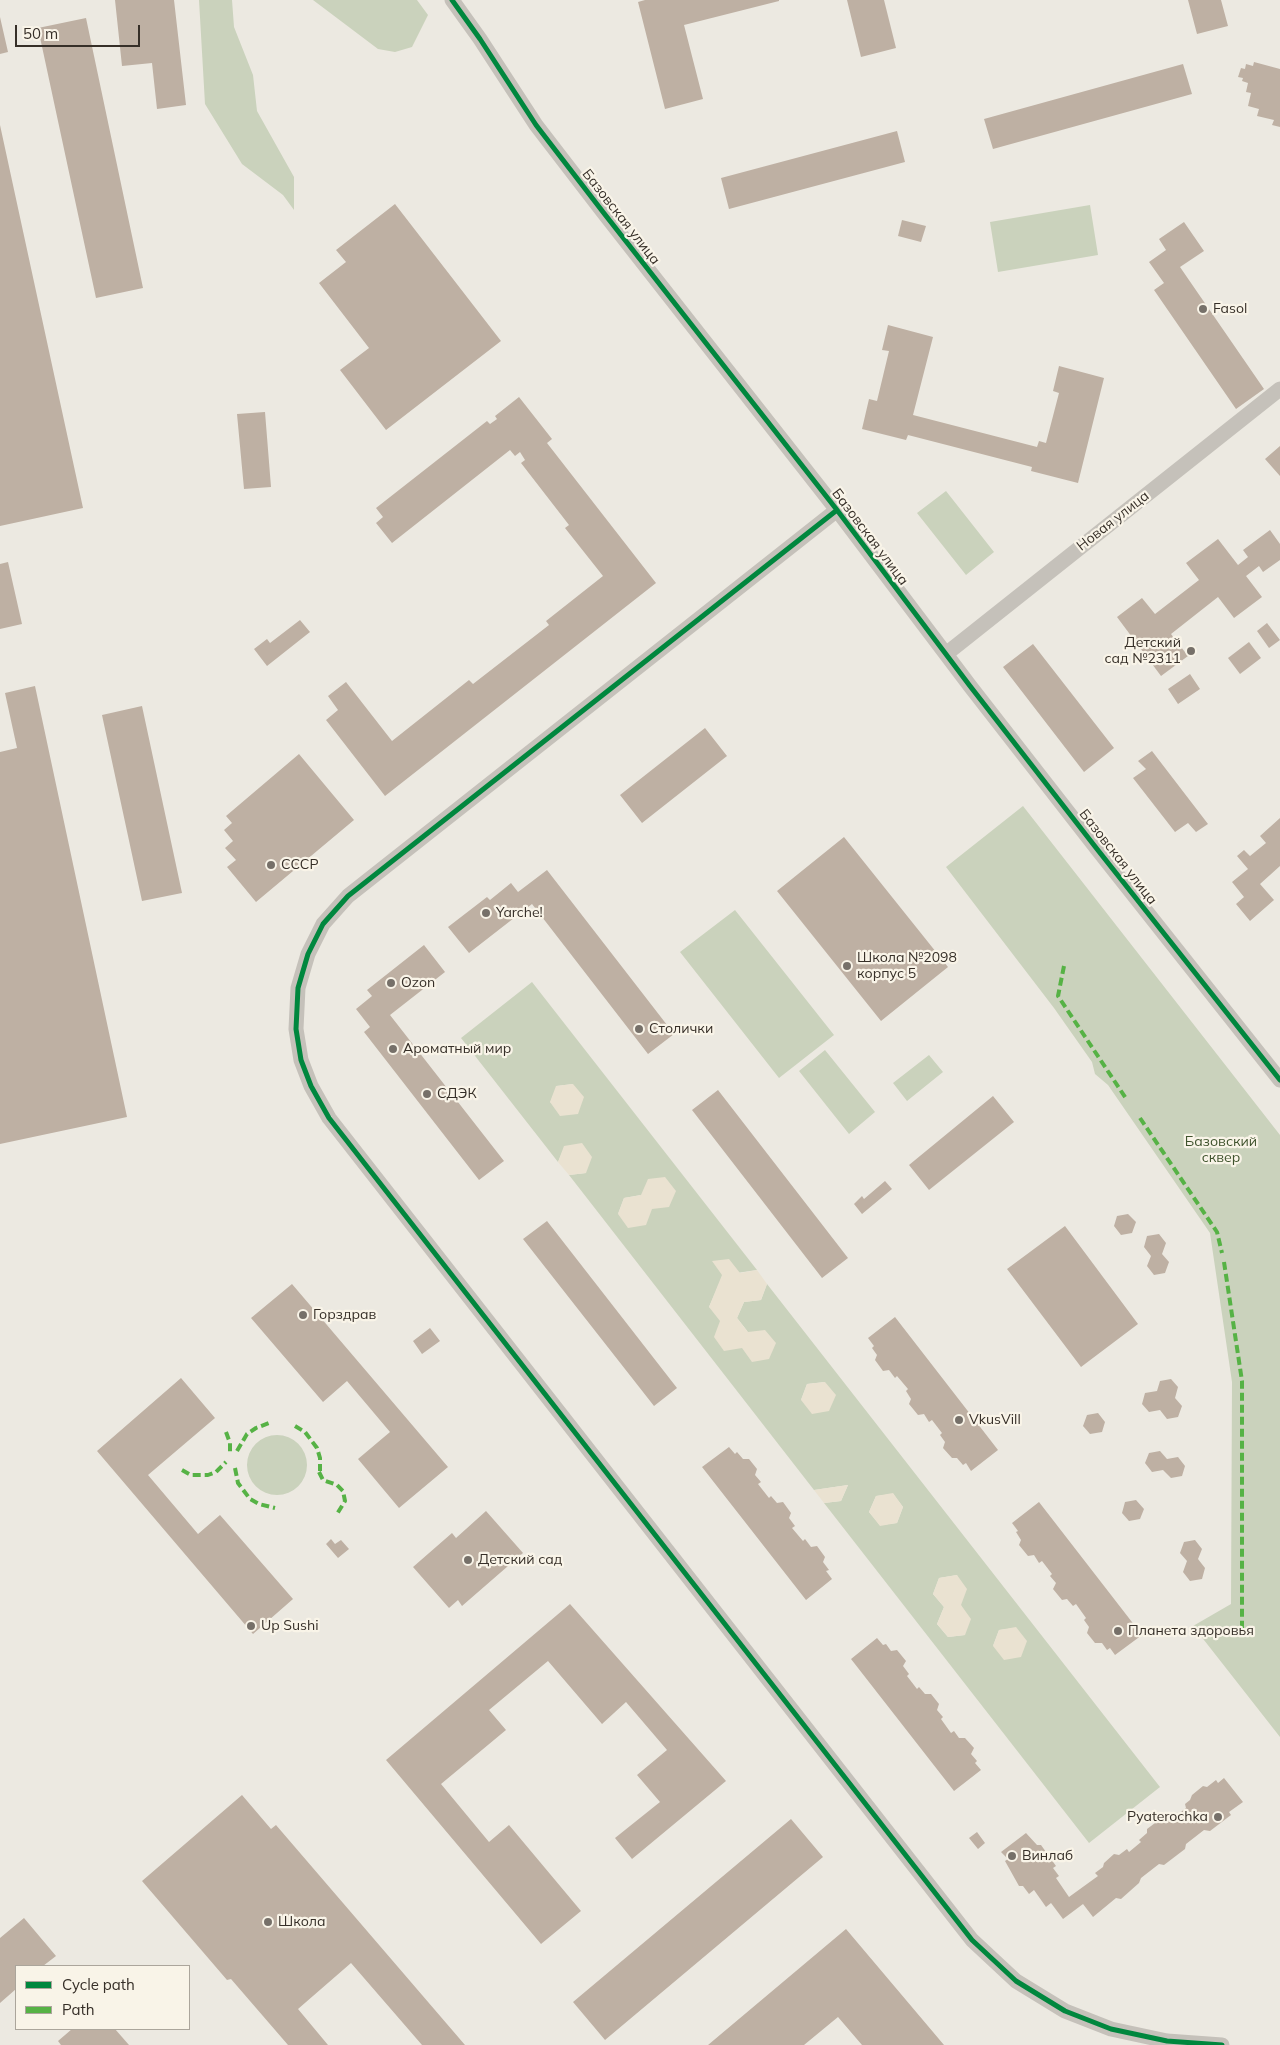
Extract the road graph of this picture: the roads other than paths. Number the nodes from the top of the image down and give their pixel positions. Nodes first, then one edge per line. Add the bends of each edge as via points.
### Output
1 (452, 0) edge
2 (1280, 389) edge
3 (837, 510) junction
4 (946, 654) junction
5 (1280, 1080) edge
6 (1222, 2045) edge

1 - 3 street, Базовская улица via 536,125
2 - 4 street, Новая улица
3 - 4 street, Базовская улица
3 - 6 street via 348,896 323,924 308,954 298,988 296,1029 301,1060 329,1118 972,1940 1016,1981 1065,2011 1111,2029 1167,2041
4 - 5 street, Базовская улица

